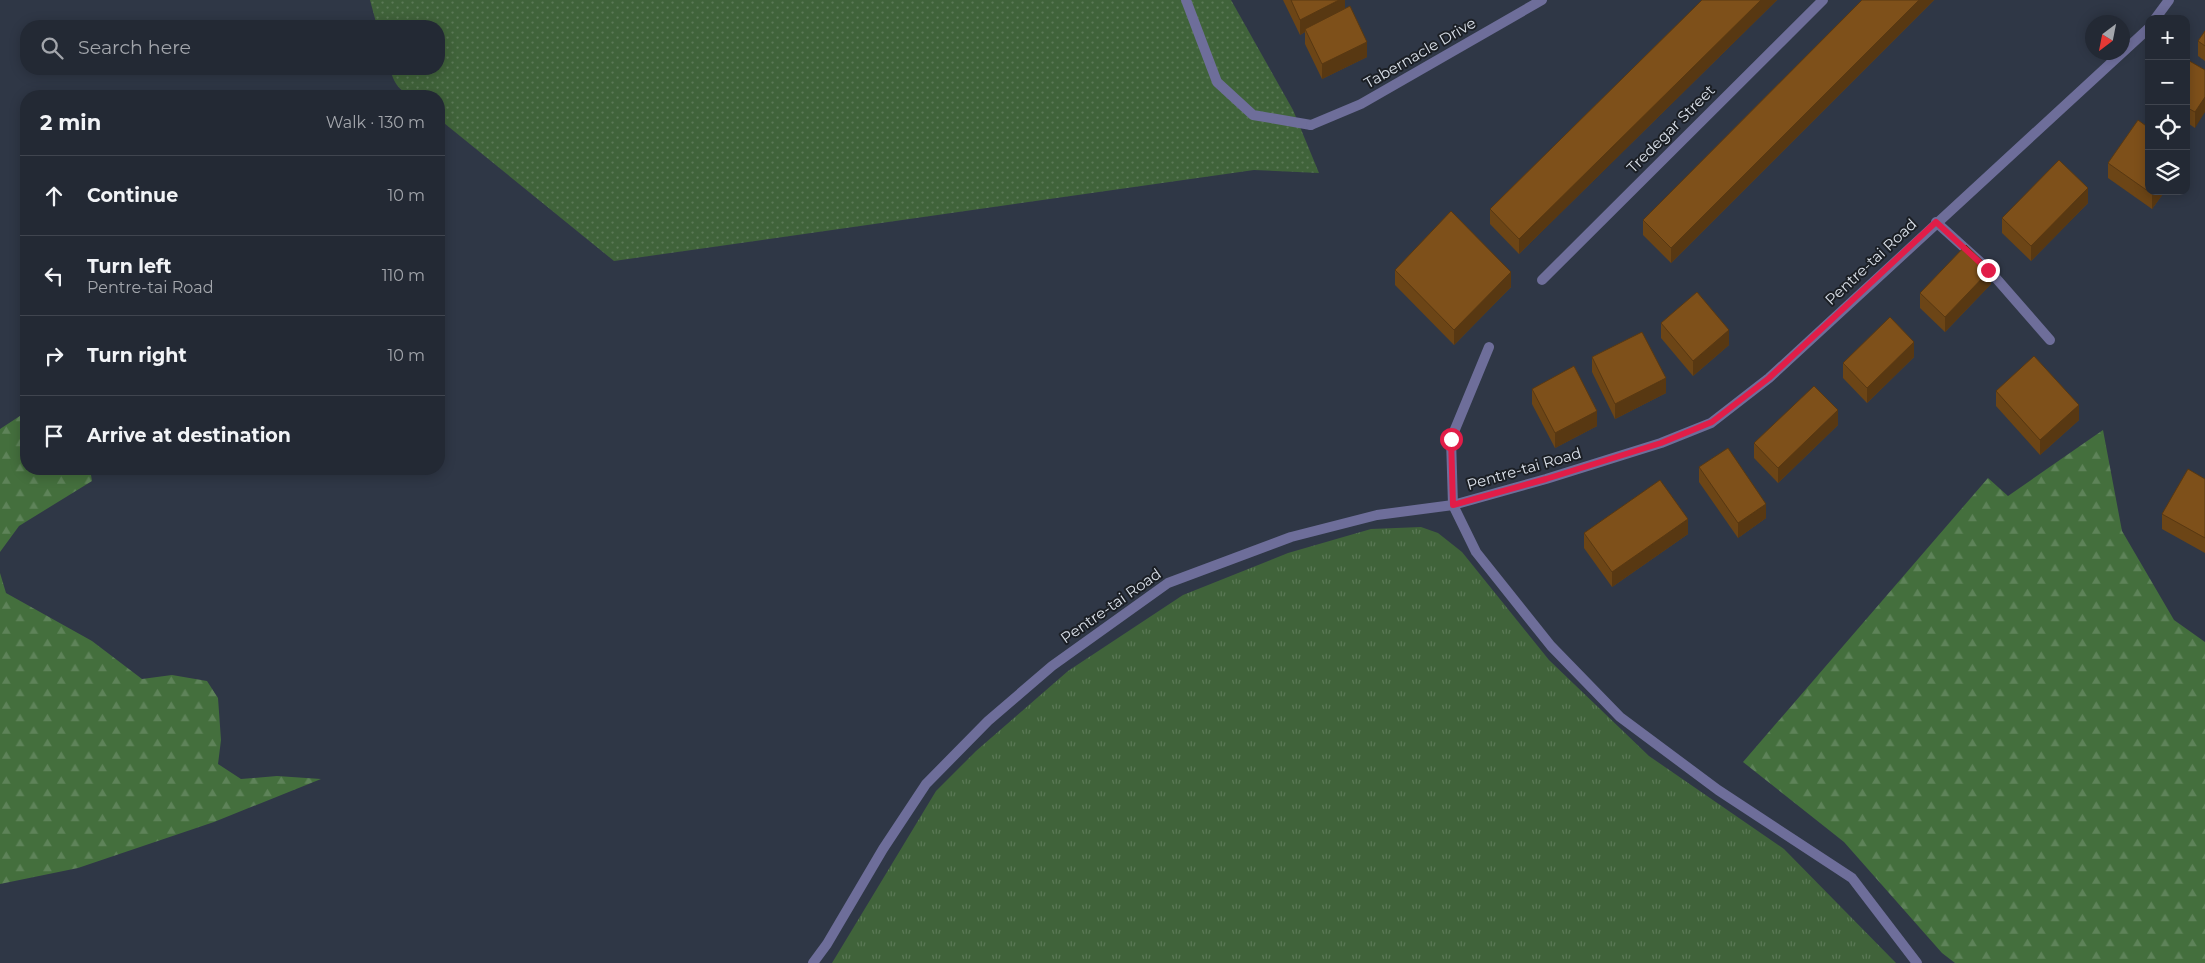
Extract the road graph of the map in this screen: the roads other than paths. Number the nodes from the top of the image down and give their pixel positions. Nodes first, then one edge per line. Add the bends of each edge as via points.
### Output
1 (1186, 0) edge
2 (1542, 0) edge
3 (1823, 0) edge
4 (2169, 0) edge
5 (2158, 15) edge
6 (2145, 32) edge
7 (1936, 222) junction
8 (1542, 280) dead end
9 (2050, 340) dead end
10 (1489, 347) dead end
11 (1453, 505) junction
12 (813, 963) edge
13 (1917, 963) edge

1 - 2 street, Tabernacle Drive via 1217,82 1252,115 1310,125 1361,104
3 - 8 street, Tredegar Street
4 - 5 street
6 - 7 street, Pentre-tai Road
7 - 9 street via 1988,270
7 - 11 street, Pentre-tai Road via 1769,378 1712,422 1661,443
10 - 11 street via 1451,439
11 - 12 street, Pentre-tai Road via 1377,515 1291,537 1168,583 1118,618 1052,666 988,721 926,784
11 - 13 street via 1476,552 1551,646 1620,717 1718,790 1852,878

